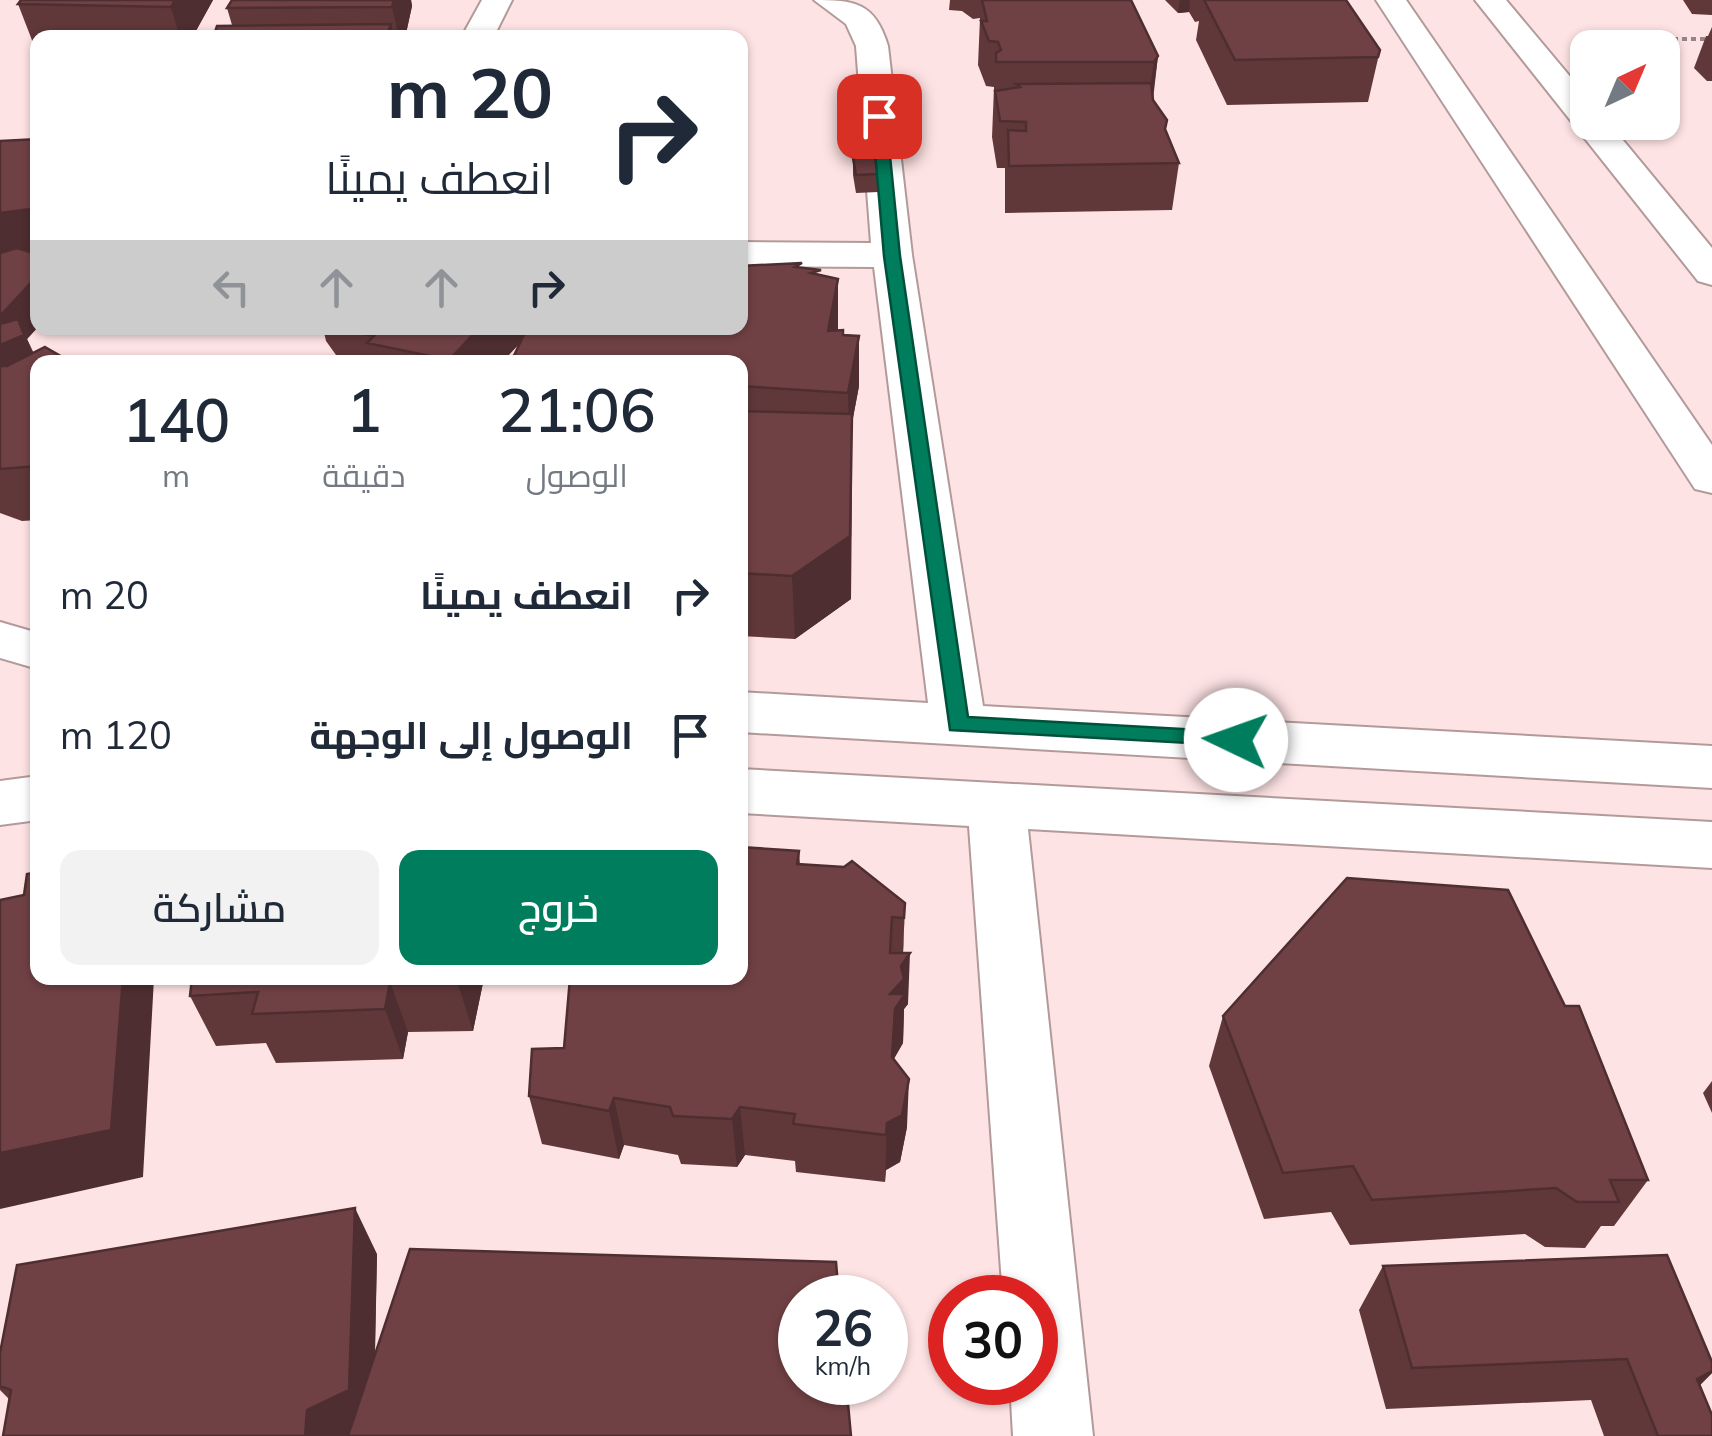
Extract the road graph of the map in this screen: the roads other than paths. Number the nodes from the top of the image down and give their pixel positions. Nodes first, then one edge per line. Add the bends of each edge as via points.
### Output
1 (497, 0) edge
2 (829, 0) edge
3 (1392, 0) edge
4 (1490, 0) edge
5 (481, 30) edge
6 (1570, 100) edge
7 (1603, 140) edge
8 (748, 254) edge
9 (892, 256) junction
10 (1712, 273) edge
11 (1712, 478) edge
12 (0, 640) edge
13 (30, 649) edge
14 (748, 712) edge
15 (958, 724) junction
16 (1712, 767) edge
17 (748, 791) edge
18 (30, 799) edge
19 (0, 803) edge
20 (996, 806) junction
21 (1712, 844) edge
22 (1053, 1436) edge

1 - 5 street
2 - 9 street via 869,30
3 - 11 street
4 - 6 street
7 - 10 street
8 - 9 street
9 - 15 street
12 - 13 street
14 - 15 street
15 - 16 street
17 - 20 street
18 - 19 street
20 - 21 street
20 - 22 street

